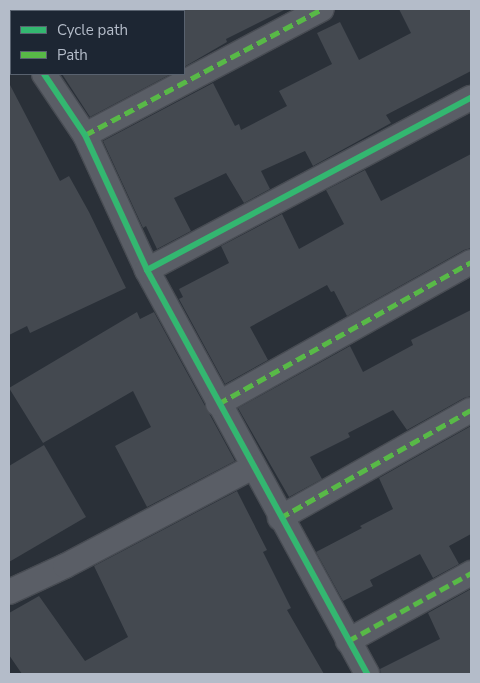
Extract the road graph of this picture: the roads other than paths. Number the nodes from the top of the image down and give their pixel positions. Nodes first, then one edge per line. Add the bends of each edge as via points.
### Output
1 (322, 9) edge
2 (45, 75) edge
3 (471, 98) edge
4 (85, 135) junction
5 (471, 262) edge
6 (147, 270) junction
7 (218, 404) junction
8 (471, 410) edge
9 (252, 467) junction
10 (280, 518) junction
11 (471, 573) edge
12 (9, 592) edge
13 (348, 641) junction
14 (367, 674) edge

1 - 4 street
2 - 4 street
3 - 6 street
4 - 6 street
5 - 7 street
6 - 7 street
7 - 9 street
8 - 10 street
9 - 10 street
9 - 12 street
10 - 13 street
11 - 13 street
13 - 14 street

